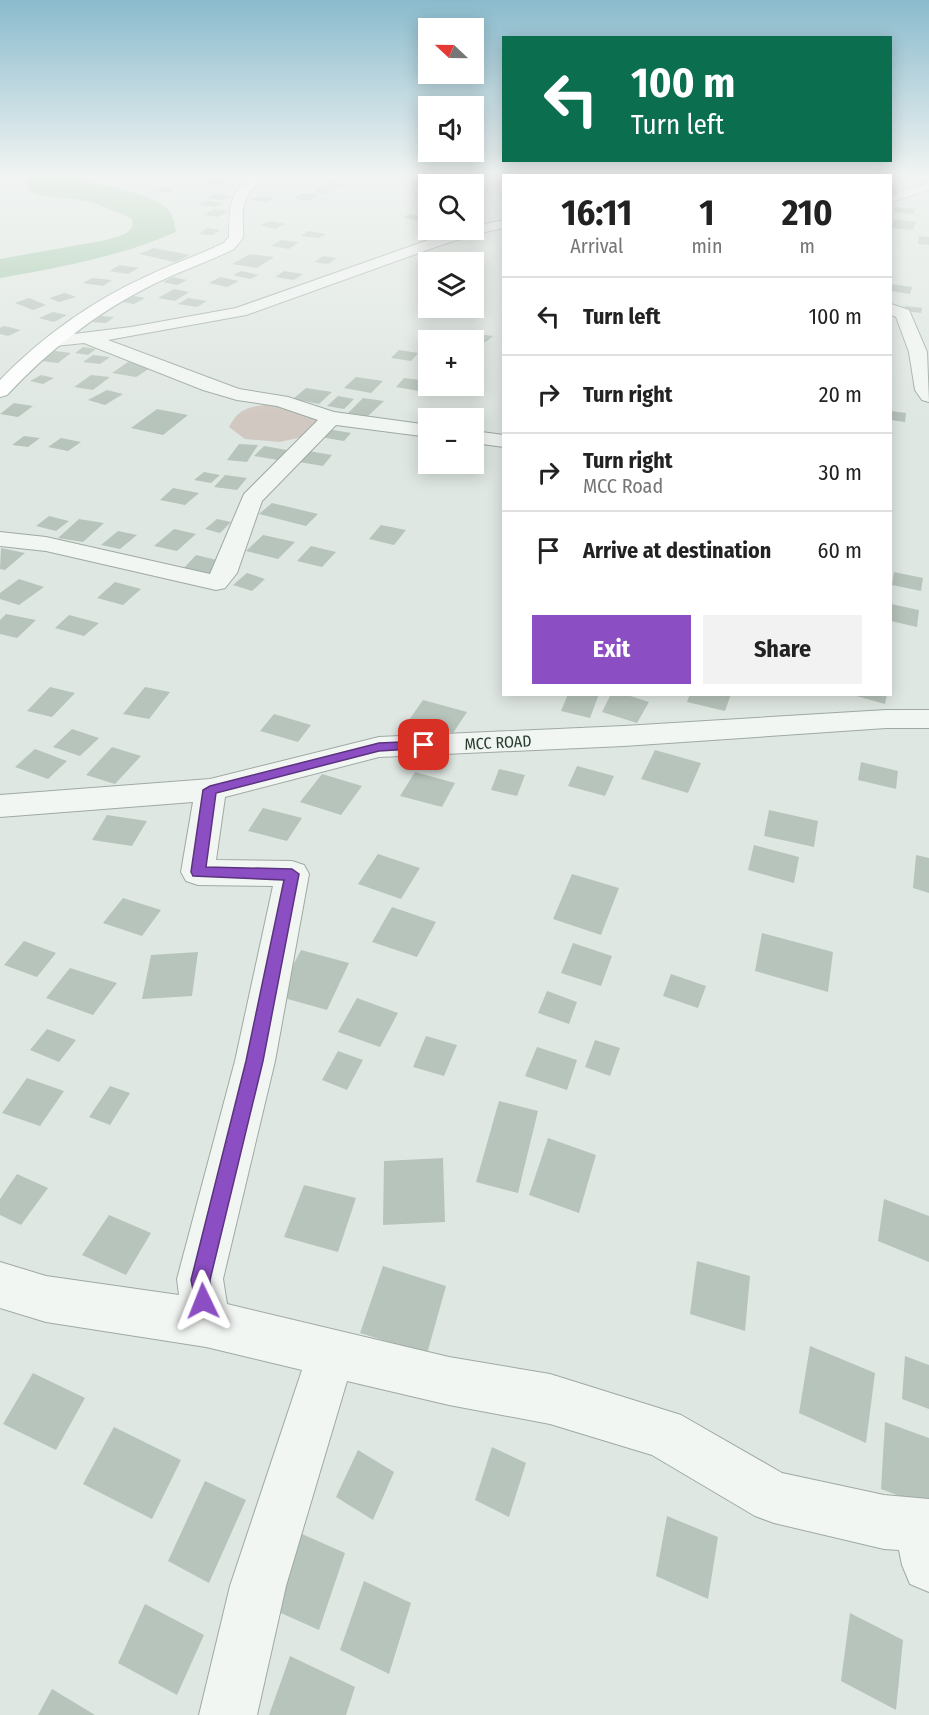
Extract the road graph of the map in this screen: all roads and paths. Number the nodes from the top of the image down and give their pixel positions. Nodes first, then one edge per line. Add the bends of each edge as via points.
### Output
1 (203, 257) edge
2 (394, 257) edge
3 (892, 309) edge
4 (89, 339) junction
5 (54, 341) junction
6 (0, 391) edge
7 (929, 396) edge
8 (331, 418) junction
9 (418, 430) edge
10 (484, 438) edge
11 (502, 441) edge
12 (0, 539) edge
13 (929, 719) edge
14 (210, 790) junction
15 (0, 806) edge
16 (0, 1285) edge
17 (206, 1323) junction
18 (332, 1352) junction
19 (926, 1539) edge
20 (228, 1715) edge

1 - 5 main road via 119,296
2 - 4 street via 240,312
3 - 7 street via 903,314
4 - 5 street
4 - 8 street via 210,386 303,407
5 - 6 main road via 29,360
8 - 9 street
8 - 12 street via 252,499 225,573 216,583 46,544
10 - 11 street
13 - 14 street, MCC ROAD via 379,747
14 - 15 street, MCC ROAD
14 - 17 street via 198,872 292,874 255,1061 200,1280
16 - 17 street via 46,1299
17 - 18 street
18 - 19 street via 449,1381 561,1402 663,1433 774,1497 884,1522
18 - 20 street via 258,1586

